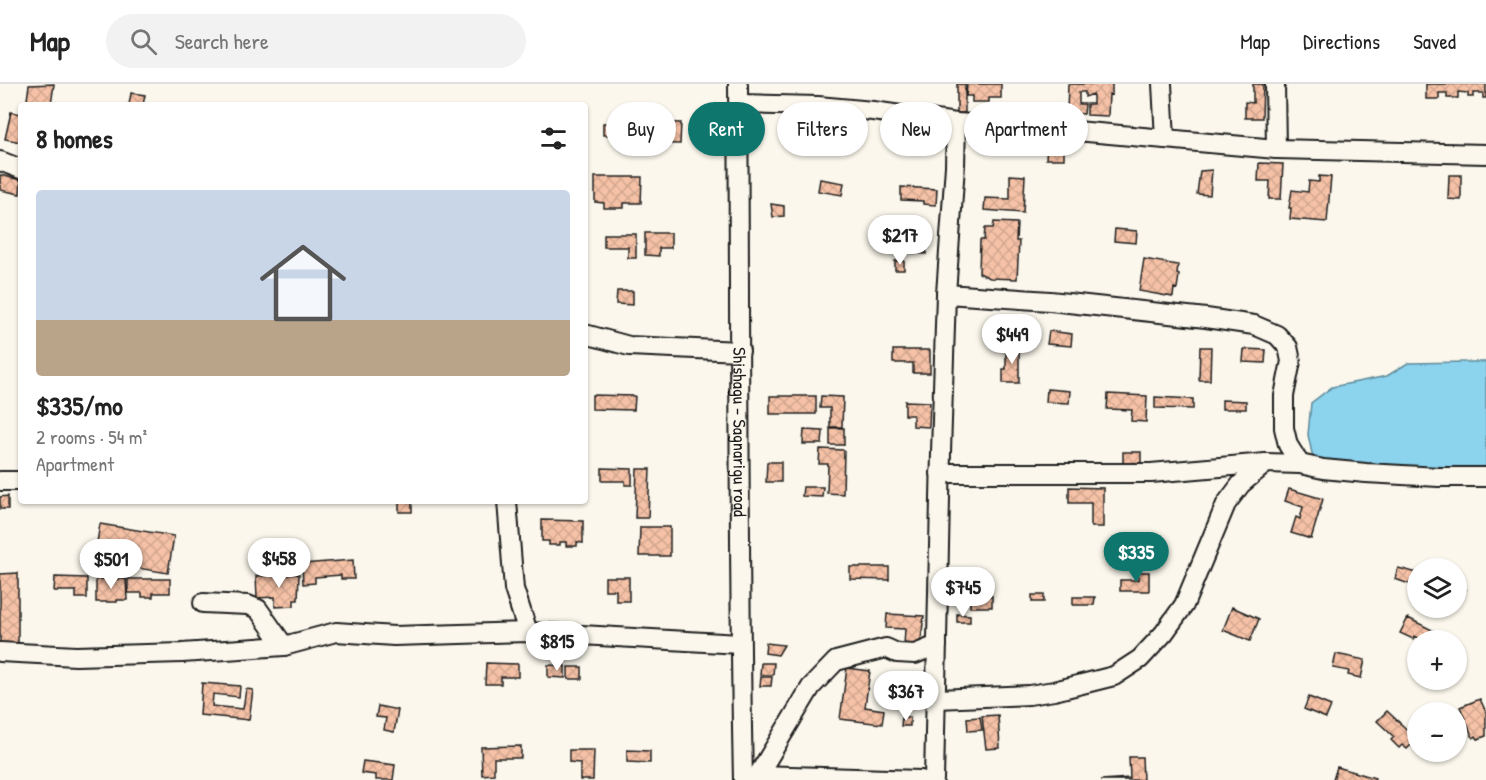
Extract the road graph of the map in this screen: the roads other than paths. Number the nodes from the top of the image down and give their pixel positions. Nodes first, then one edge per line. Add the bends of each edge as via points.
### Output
1 (738, 84) edge
2 (1162, 84) edge
3 (1275, 84) edge
4 (739, 102) edge
5 (765, 105) edge
6 (956, 123) junction
7 (1166, 140) junction
8 (1276, 149) junction
9 (1486, 153) edge
10 (739, 156) edge
11 (0, 161) edge
12 (18, 168) edge
13 (946, 294) junction
14 (588, 335) edge
15 (740, 351) junction
16 (1266, 463) junction
17 (1300, 464) junction
18 (940, 473) junction
19 (1486, 477) edge
20 (0, 481) edge
21 (18, 481) edge
22 (507, 504) edge
23 (203, 603) dead end
24 (528, 632) junction
25 (740, 644) junction
26 (938, 645) junction
27 (284, 646) junction
28 (0, 652) edge
29 (937, 699) junction
30 (752, 778) edge
31 (921, 780) edge
32 (934, 780) edge

1 - 4 street, Shishagu - Sagnarigu road
2 - 7 street
3 - 8 street
5 - 6 street via 839,107
6 - 7 street
6 - 13 street
7 - 8 street
8 - 9 street
10 - 15 street, Shishagu - Sagnarigu road
11 - 12 street
13 - 17 street via 1206,318 1254,325 1277,335 1288,346 1291,361 1284,396 1284,428 1288,445
13 - 18 street
14 - 15 street via 629,346
15 - 25 street, Shishagu - Sagnarigu road
16 - 17 street
16 - 18 street via 1151,473
16 - 29 street via 1241,484 1226,504 1184,605 1140,660 1114,676 1054,691
17 - 19 street via 1323,470
18 - 26 street
20 - 21 street
22 - 24 street via 514,589
23 - 27 street via 258,609
24 - 25 street
24 - 27 street via 394,636 336,632
25 - 30 street, Shishagu - Sagnarigu road
26 - 29 street
26 - 30 street via 915,654 886,648 836,661 811,687
27 - 28 street via 76,656
29 - 32 street
30 - 31 street

